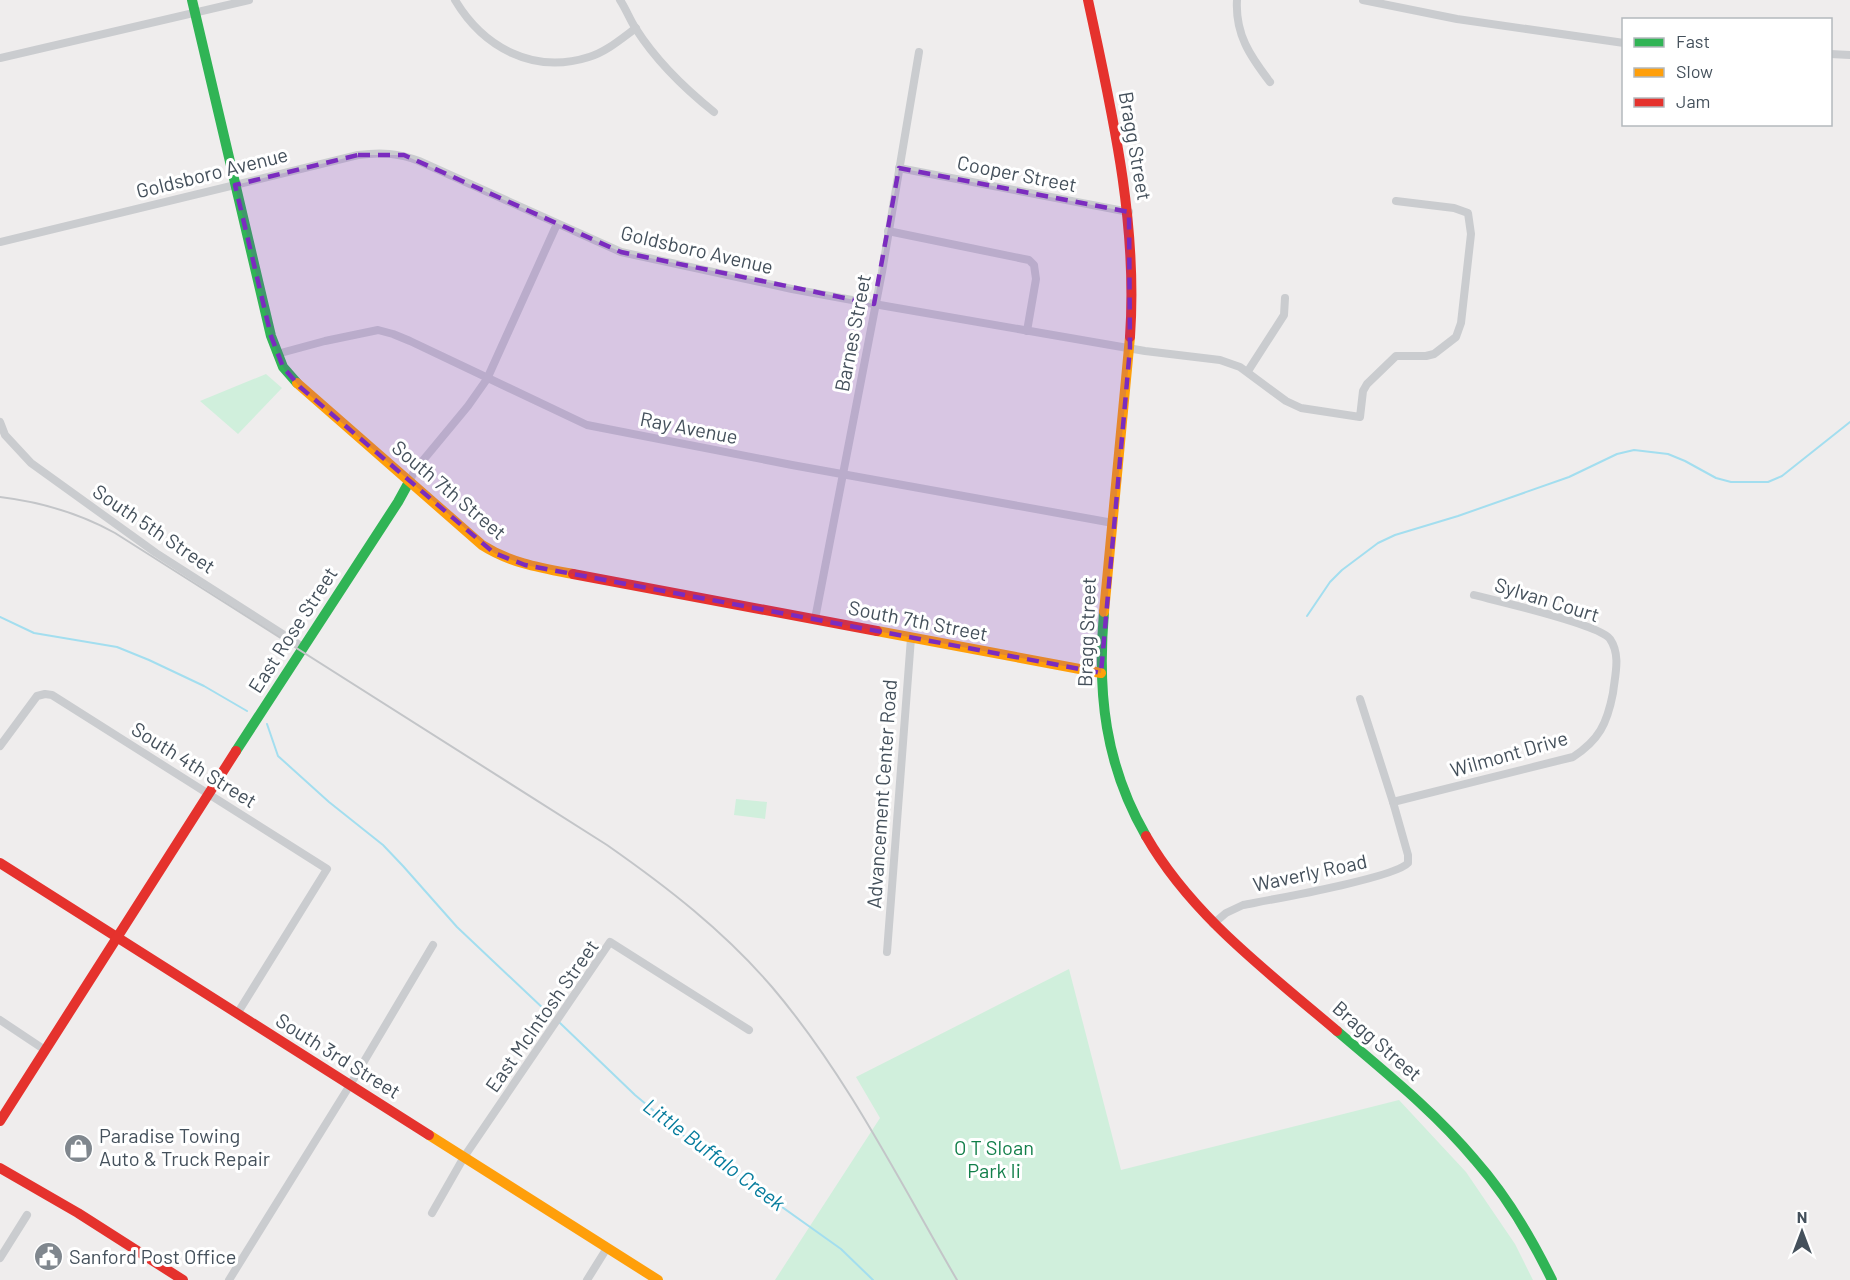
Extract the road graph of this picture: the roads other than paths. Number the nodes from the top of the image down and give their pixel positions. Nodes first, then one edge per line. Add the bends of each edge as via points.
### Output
1 (192, 0) edge
2 (249, 0) edge
3 (455, 0) edge
4 (620, 0) edge
5 (1088, 0) edge
6 (1237, 0) edge
7 (1363, 0) edge
8 (195, 12) junction
9 (636, 28) junction
10 (1622, 43) edge
11 (919, 52) dead end
12 (1832, 54) edge
13 (1850, 55) edge
14 (0, 58) edge
15 (1270, 82) dead end
16 (714, 112) dead end
17 (899, 168) junction
18 (235, 185) junction
19 (1396, 201) dead end
20 (1129, 212) junction
21 (557, 225) junction
22 (888, 231) junction
23 (0, 242) edge
24 (1285, 298) dead end
25 (874, 304) junction
26 (1027, 331) junction
27 (1130, 348) junction
28 (277, 354) junction
29 (1248, 371) junction
30 (487, 379) junction
31 (0, 422) edge
32 (842, 473) junction
33 (409, 482) junction
34 (1113, 523) junction
35 (1474, 595) dead end
36 (815, 620) junction
37 (1609, 637) joint
38 (911, 638) junction
39 (303, 647) junction
40 (1101, 674) junction
41 (1360, 699) dead end
42 (0, 746) edge
43 (209, 795) junction
44 (1393, 802) junction
45 (0, 863) edge
46 (1213, 924) junction
47 (118, 938) junction
48 (433, 945) dead end
49 (888, 952) dead end
50 (237, 1014) junction
51 (0, 1020) edge
52 (749, 1030) dead end
53 (45, 1050) junction
54 (350, 1085) junction
55 (0, 1122) edge
56 (464, 1157) junction
57 (0, 1168) edge
58 (432, 1213) dead end
59 (27, 1215) dead end
60 (608, 1248) junction
61 (0, 1258) edge
62 (183, 1280) edge
63 (228, 1280) edge
64 (587, 1280) edge
65 (657, 1280) edge
66 (1552, 1280) edge

1 - 8 street, South 7th Street
2 - 8 street
3 - 9 street via 462,13 494,44 530,60 569,62 590,57
4 - 9 street
5 - 20 street, Bragg Street
6 - 15 street via 1241,37
7 - 10 street
8 - 14 street
8 - 18 street, South 7th Street
9 - 16 street via 674,78
11 - 17 street, Barnes Street
12 - 13 street
17 - 20 street, Cooper Street
17 - 22 street, Barnes Street
18 - 21 street, Goldsboro Avenue via 358,155 405,155
18 - 23 street, Goldsboro Avenue
18 - 28 street, South 7th Street
19 - 29 street, Goldsboro Avenue via 1468,213 1471,234 1456,337 1434,354 1396,356 1367,384 1360,417 1300,408
20 - 27 street, Bragg Street
21 - 25 street, Goldsboro Avenue via 647,259
21 - 30 street, East Rose Street
22 - 25 street, Barnes Street
22 - 26 street via 1029,260 1036,279
24 - 29 street via 1284,315
25 - 26 street, Goldsboro Avenue
25 - 32 street, Barnes Street
26 - 27 street, Goldsboro Avenue
27 - 29 street, Goldsboro Avenue via 1220,360
27 - 34 street, Bragg Street
28 - 30 street, Ray Avenue via 378,330 410,341
28 - 33 street, South 7th Street via 300,387
30 - 32 street, Ray Avenue via 587,424
30 - 33 street, East Rose Street via 414,470
31 - 39 street, South 5th Street via 5,435 31,464 156,553
32 - 34 street, Ray Avenue
32 - 36 street, Barnes Street
33 - 36 street, South 7th Street via 482,545 511,561
33 - 39 street, East Rose Street
34 - 40 street, Bragg Street
35 - 37 street, Sylvan Court via 1580,623
36 - 38 street, South 7th Street
37 - 44 street, Wilmont Drive via 1616,651 1617,668 1610,708 1590,746 1573,757
38 - 40 street, South 7th Street
38 - 49 street, Advancement Center Road
39 - 43 street, East Rose Street
40 - 46 street, Bragg Street via 1108,736 1126,795 1155,851
41 - 44 street
42 - 43 street, South 4th Street via 37,696 52,695
43 - 47 street, East Rose Street
43 - 50 street, South 4th Street via 327,869
44 - 46 street, Waverly Road via 1408,855 1408,863 1399,870 1243,905
45 - 47 street, South 3rd Street
46 - 66 street, Bragg Street via 1443,1123 1513,1208
47 - 50 street, South 3rd Street
47 - 53 street, East Rose Street
48 - 54 street
50 - 54 street, South 3rd Street
51 - 53 street
52 - 56 street, East McIntosh Street via 610,942
53 - 55 street, East Rose Street
54 - 56 street, South 3rd Street
54 - 63 street
56 - 58 street, East McIntosh Street
56 - 60 street, South 3rd Street
57 - 62 street
59 - 61 street
60 - 64 street
60 - 65 street, South 3rd Street

